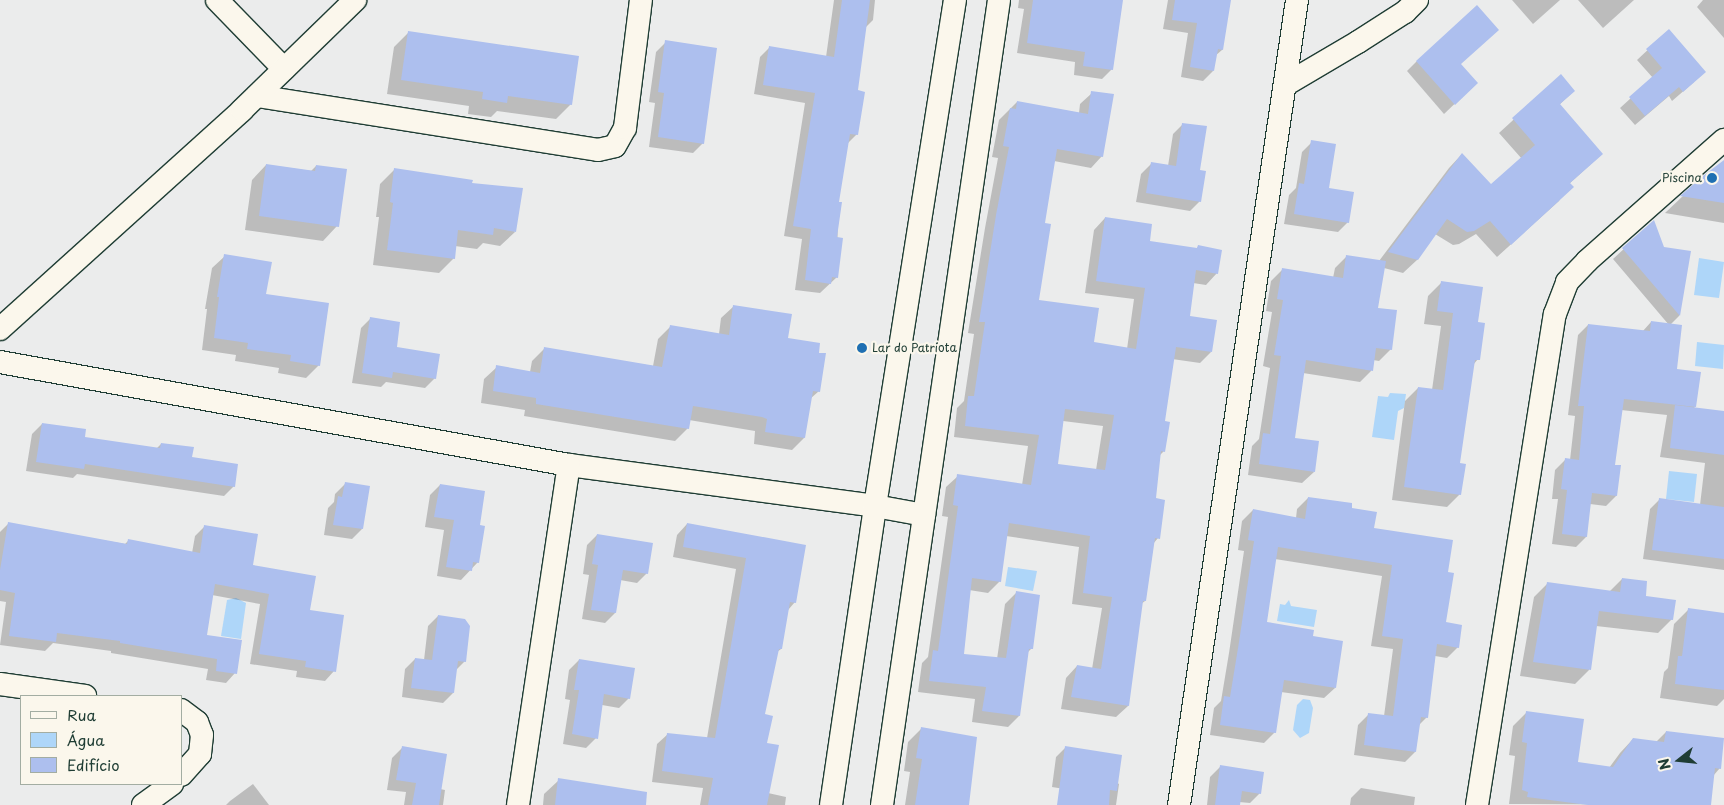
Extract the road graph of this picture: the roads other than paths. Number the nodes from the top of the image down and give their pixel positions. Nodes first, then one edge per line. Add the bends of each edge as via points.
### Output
1 (217, 0) edge
2 (355, 0) edge
3 (641, 0) edge
4 (955, 0) edge
5 (999, 0) edge
6 (1298, 0) edge
7 (1418, 0) edge
8 (284, 69) junction
9 (1285, 86) junction
10 (257, 96) junction
11 (1724, 140) edge
12 (0, 329) edge
13 (0, 362) edge
14 (569, 465) junction
15 (875, 506) junction
16 (924, 514) junction
17 (0, 684) edge
18 (78, 695) edge
19 (182, 711) edge
20 (182, 775) edge
21 (171, 785) edge
22 (143, 805) edge
23 (518, 805) edge
24 (831, 805) edge
25 (882, 805) edge
26 (1179, 805) edge
27 (1477, 805) edge

1 - 8 street
2 - 8 street
3 - 10 street via 625,128 615,146 598,150
4 - 15 street
5 - 16 street
6 - 9 street
7 - 9 street via 1405,12
8 - 10 street
9 - 26 street
10 - 12 street
11 - 27 street via 1587,261 1567,282 1555,314
13 - 14 street
14 - 15 street
14 - 23 street
15 - 16 street
15 - 24 street
16 - 25 street
17 - 18 street
19 - 20 street via 197,722 202,735 200,754
21 - 22 street

